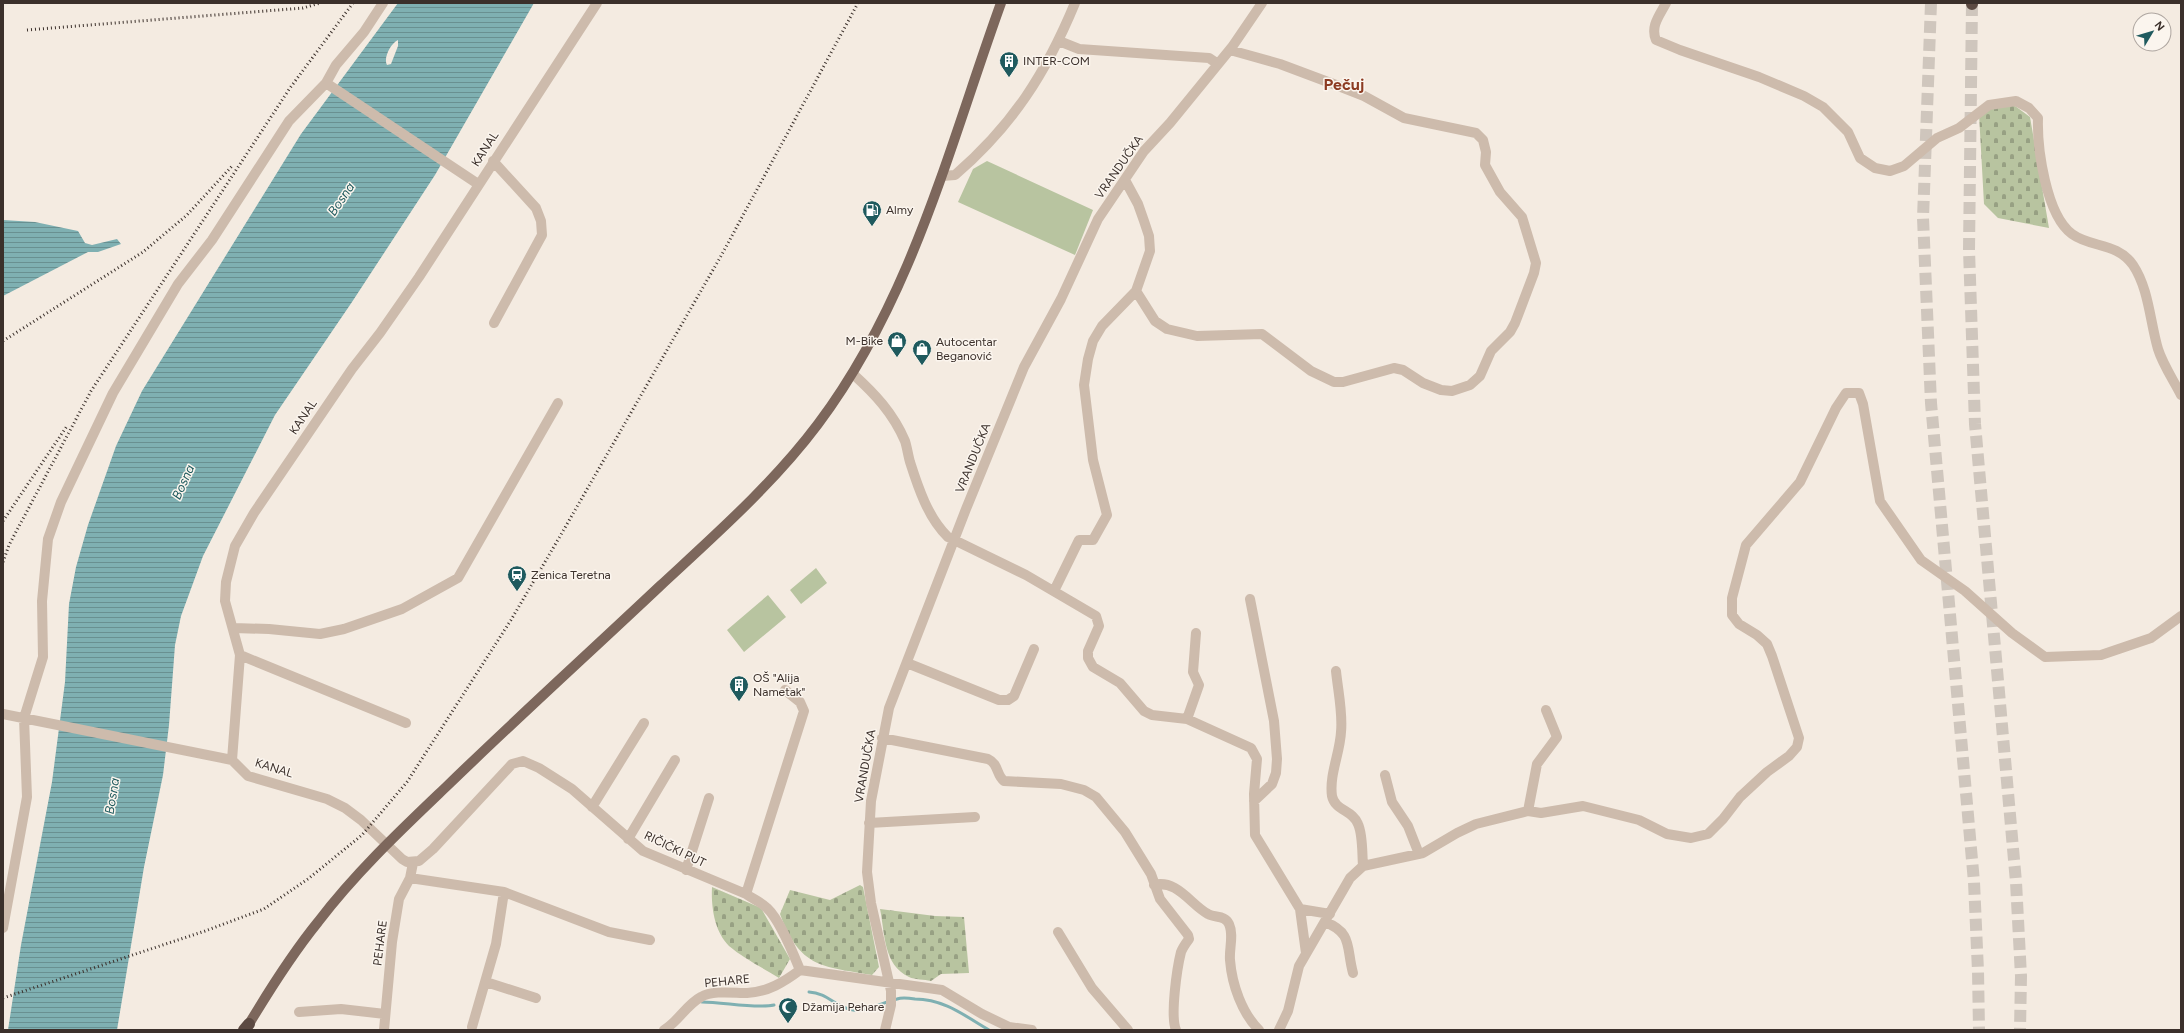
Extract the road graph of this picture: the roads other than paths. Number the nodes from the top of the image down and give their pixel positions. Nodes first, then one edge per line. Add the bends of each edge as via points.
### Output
1 (383, 3) edge
2 (598, 3) edge
3 (1001, 3) edge
4 (1075, 3) edge
5 (1262, 3) edge
6 (1666, 3) edge
7 (1059, 41) junction
8 (1230, 50) junction
9 (1218, 64) junction
10 (328, 85) junction
11 (493, 161) junction
12 (942, 176) junction
13 (1125, 180) junction
14 (478, 184) junction
15 (1136, 291) junction
16 (494, 323) dead end
17 (853, 374) junction
18 (2181, 395) edge
19 (558, 403) dead end
20 (955, 540) junction
21 (1054, 591) junction
22 (1250, 599) dead end
23 (2181, 616) edge
24 (234, 628) junction
25 (1196, 633) dead end
26 (1034, 649) dead end
27 (240, 655) junction
28 (907, 663) junction
29 (1336, 671) dead end
30 (785, 690) dead end
31 (1546, 710) dead end
32 (3, 714) edge
33 (24, 718) junction
34 (1187, 718) junction
35 (406, 723) dead end
36 (644, 723) dead end
37 (882, 738) junction
38 (232, 760) junction
39 (674, 760) dead end
40 (1385, 775) dead end
41 (710, 798) dead end
42 (1254, 801) junction
43 (592, 807) junction
44 (1528, 811) junction
45 (975, 817) dead end
46 (869, 823) junction
47 (628, 839) junction
48 (1418, 854) junction
49 (413, 863) junction
50 (1363, 866) junction
51 (686, 870) junction
52 (410, 878) junction
53 (1154, 885) junction
54 (504, 892) junction
55 (746, 894) junction
56 (1300, 909) junction
57 (1327, 918) junction
58 (3, 928) edge
59 (1058, 932) dead end
60 (650, 940) dead end
61 (1306, 953) junction
62 (800, 970) junction
63 (1353, 973) dead end
64 (486, 982) junction
65 (888, 982) junction
66 (536, 998) dead end
67 (299, 1012) dead end
68 (385, 1014) junction
69 (472, 1027) dead end
70 (247, 1028) edge
71 (384, 1030) edge
72 (664, 1030) edge
73 (885, 1030) edge
74 (1032, 1030) edge
75 (1128, 1030) edge
76 (1176, 1030) edge
77 (1259, 1030) edge
78 (1280, 1030) edge

1 - 10 street via 364,32 336,65
2 - 11 street, KANAL
3 - 12 main road
4 - 7 street
5 - 8 street, VRANDUČKA
6 - 18 street via 1655,22 1653,33 1656,40 1804,96 1843,127 1860,158 1876,168 1890,171 1904,166 1937,138 1959,128 1989,105 2016,102 2029,108 2038,118 2037,136 2042,165 2051,201 2061,222 2072,234 2108,246 2122,254 2132,265 2141,281 2159,350
7 - 9 street via 1079,49 1210,58
7 - 12 street via 1030,92 995,138 955,176
8 - 9 street, VRANDUČKA
8 - 15 street via 1280,64 1336,85 1364,96 1404,118 1476,134 1483,140 1486,152 1485,165 1500,192 1522,217 1535,256 1534,273 1525,299 1510,332 1491,351 1480,376 1470,386 1452,391 1432,388 1403,370 1394,368 1343,382 1334,382 1311,371 1262,334 1197,336 1167,329 1155,321
9 - 13 street, VRANDUČKA via 1144,151
10 - 14 street
10 - 33 street via 289,121 212,240 178,284 113,392 61,502 48,539 42,601 43,657
11 - 14 street, KANAL
11 - 16 street via 536,208 542,234
12 - 17 main road via 899,287
13 - 15 street via 1138,204 1149,236 1150,251
13 - 20 street, VRANDUČKA via 1098,219 1062,299 1024,367
14 - 24 street, KANAL via 419,277 352,369 254,513 235,546 226,582 225,601
15 - 21 street via 1102,326 1093,341 1084,385 1093,460 1107,515 1093,540 1079,540
17 - 20 street via 876,395 895,421 905,442 919,489 932,516 942,531
17 - 70 main road via 799,448 755,496 383,848 302,942
19 - 24 street via 458,578 402,609 344,629 320,634 269,628
20 - 21 street
20 - 28 street, VRANDUČKA
21 - 34 street via 1096,616 1100,622 1088,651 1088,658 1093,667 1120,683 1144,711 1152,715
22 - 42 street via 1274,722 1277,759 1272,784
23 - 44 street via 2151,638 2101,655 2045,657 2012,633 1965,591 1921,560 1880,501 1863,404 1859,393 1846,393 1800,482 1746,545 1732,598 1732,615 1739,624 1767,644 1799,738 1797,747 1783,762 1767,772 1740,797 1708,834 1690,838 1667,834 1638,820 1583,806 1542,813
24 - 27 street, KANAL
25 - 34 street via 1193,672 1199,685
26 - 28 street via 1014,696 1008,700 1000,700
27 - 35 street
27 - 38 street, KANAL
28 - 37 street, VRANDUČKA via 889,708
29 - 50 street via 1342,730 1333,772 1332,796 1339,808 1355,818 1359,824
30 - 55 street via 800,702 804,711
31 - 44 street via 1557,737 1537,764
32 - 33 street
33 - 38 street
33 - 58 street via 27,797
34 - 42 street via 1251,748 1257,759
36 - 43 street
37 - 46 street, VRANDUČKA
37 - 53 street via 988,759 996,765 1004,782 1061,784 1084,790 1096,797 1125,832 1151,874
38 - 49 street, KANAL via 248,776 327,799 361,820 402,859
39 - 47 street
40 - 48 street via 1392,802 1408,826
41 - 51 street
42 - 56 street via 1256,840
43 - 47 street, RIČIČKI PUT
43 - 49 street, RIČIČKI PUT via 572,789 539,768 523,761 512,764 433,849
44 - 48 street via 1476,824
45 - 46 street
46 - 65 street, VRANDUČKA via 867,872
47 - 51 street, RIČIČKI PUT via 643,851
48 - 50 street
49 - 52 street, PEHARE
50 - 57 street via 1350,878
51 - 55 street, RIČIČKI PUT
52 - 54 street
52 - 68 street, PEHARE via 399,899
53 - 76 street via 1160,899 1189,939 1181,951 1173,1014
53 - 77 street via 1173,887 1205,913 1227,920 1230,929 1230,960 1237,992 1243,1007
54 - 60 street via 608,932
54 - 64 street via 496,944
55 - 62 street, RIČIČKI PUT via 768,909 791,947
56 - 57 street
56 - 61 street
57 - 61 street
57 - 63 street via 1343,932
59 - 75 street via 1092,988
61 - 78 street via 1299,966 1288,1011
62 - 65 street
62 - 72 street, PEHARE via 786,981 769,989 702,996 690,1005 680,1019
64 - 66 street
64 - 69 street
65 - 73 street, VRANDUČKA via 891,999
65 - 74 street via 942,990 1009,1027
67 - 68 street via 341,1009
68 - 71 street, PEHARE

